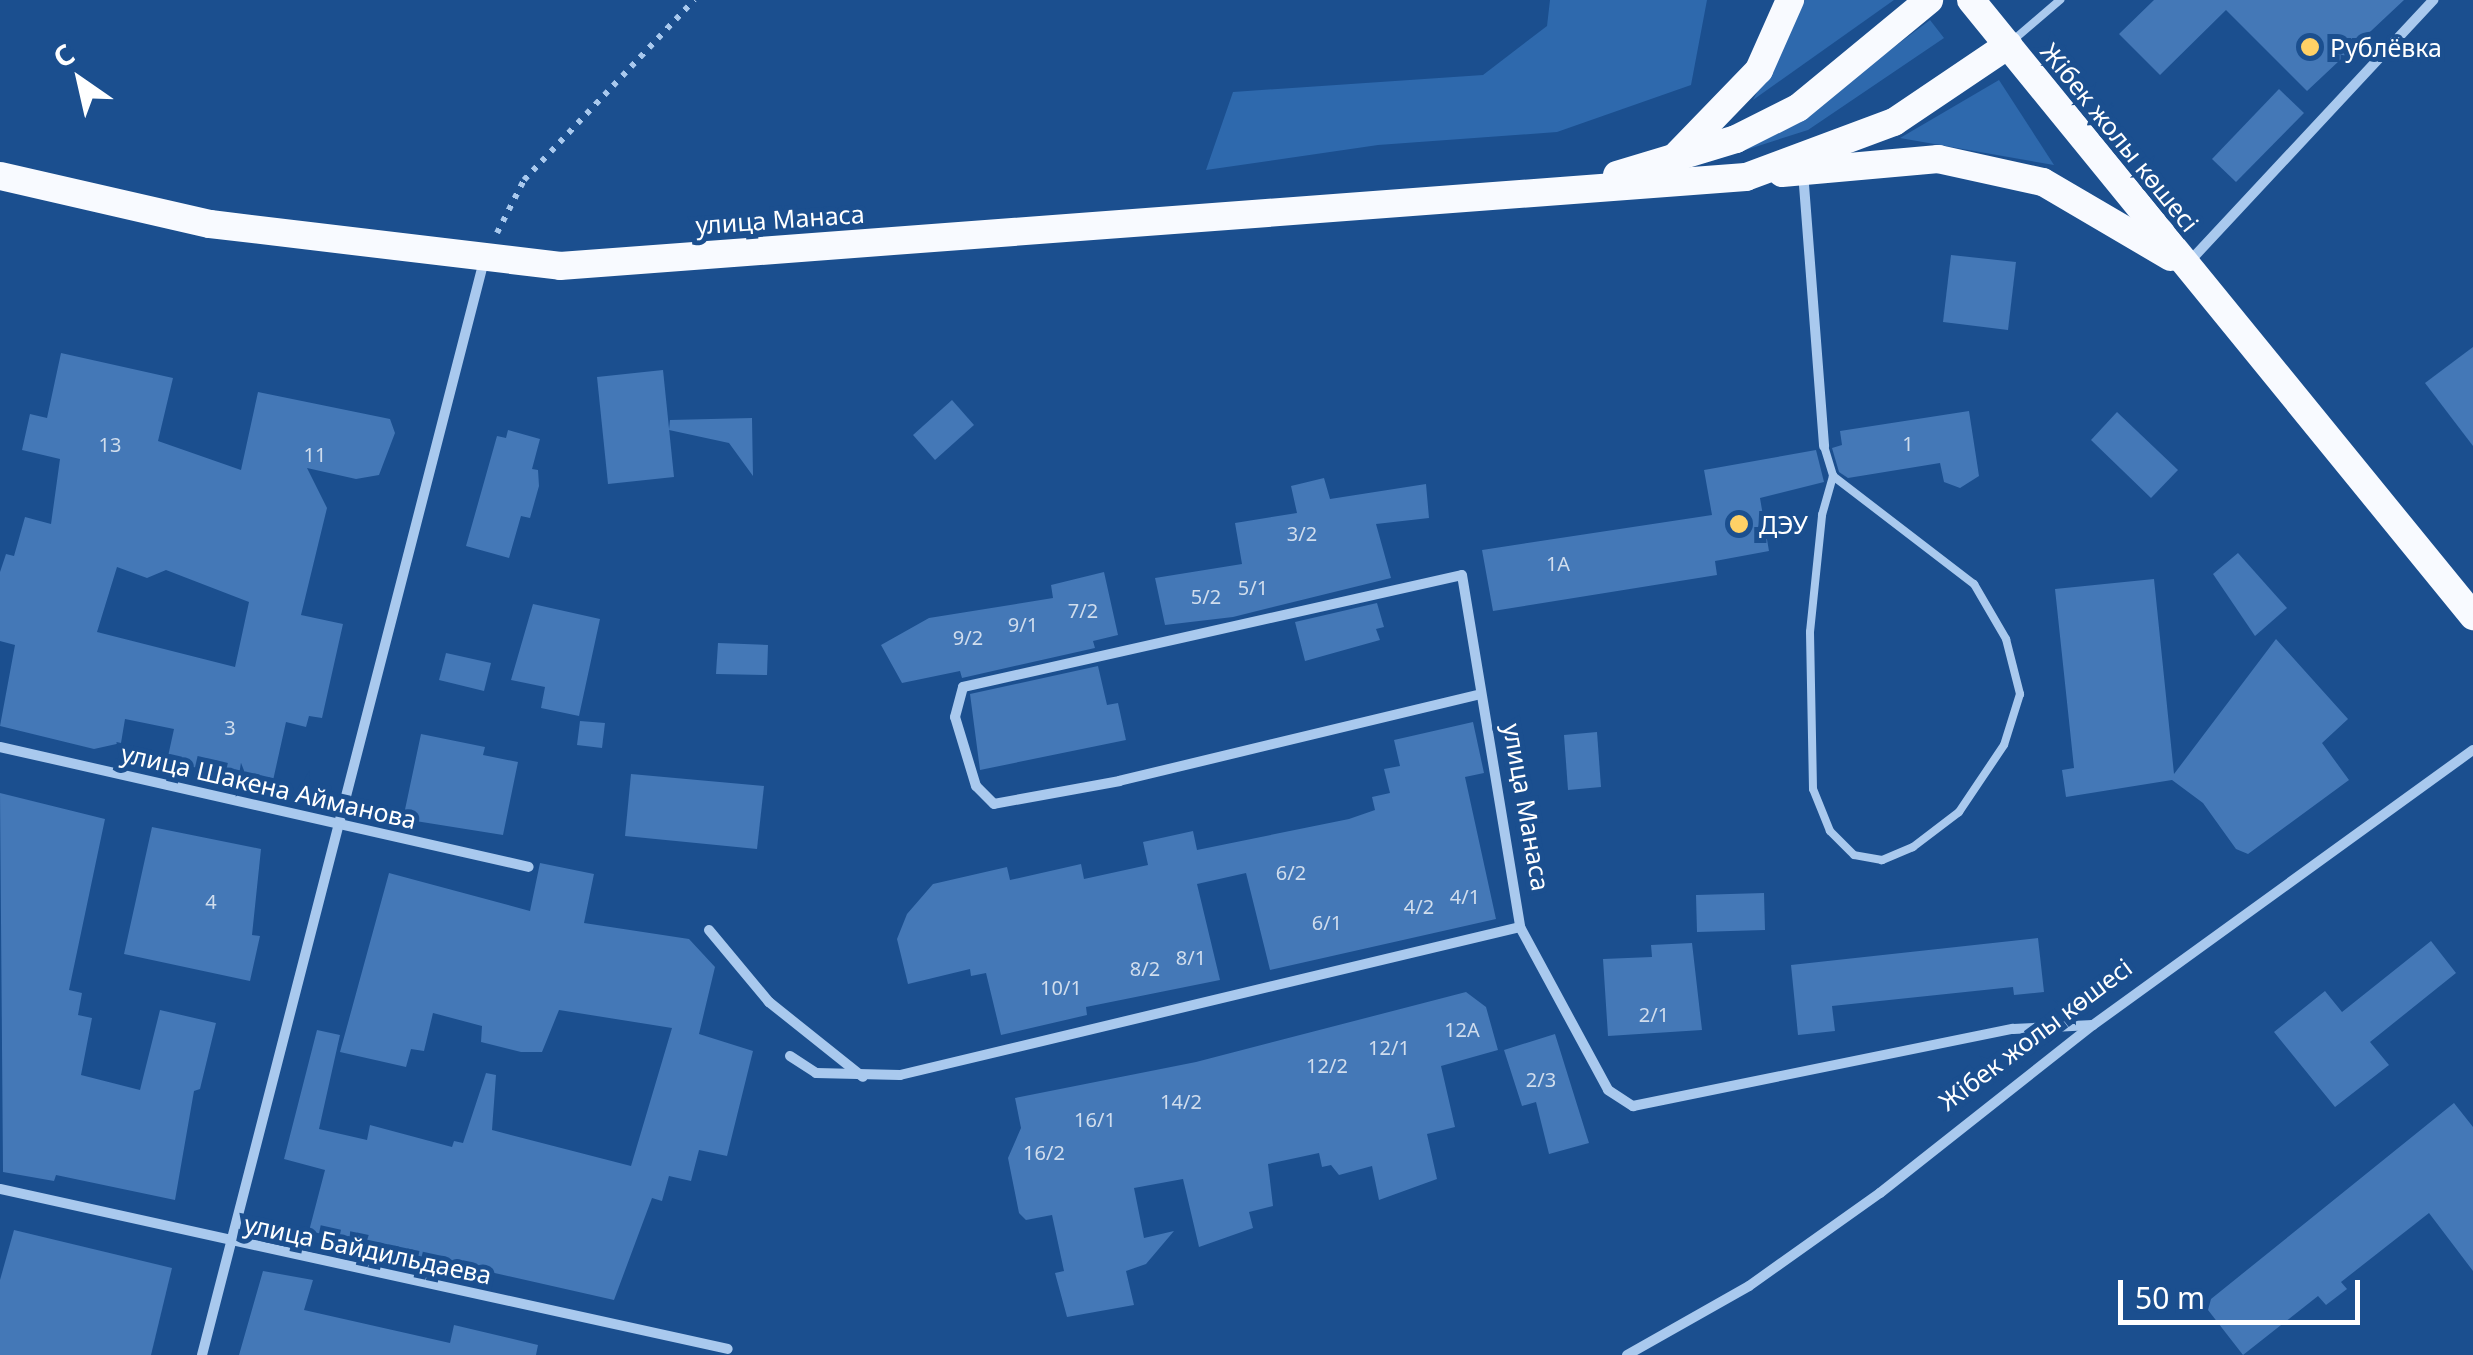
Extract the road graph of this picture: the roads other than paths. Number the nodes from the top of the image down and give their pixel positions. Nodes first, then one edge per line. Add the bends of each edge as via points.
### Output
1 (1790, 0) edge
2 (1929, 0) edge
3 (1971, 0) edge
4 (2060, 0) edge
5 (2433, 0) edge
6 (2008, 46) junction
7 (1676, 156) junction
8 (1803, 171) junction
9 (0, 176) edge
10 (1746, 176) junction
11 (1572, 189) junction
12 (485, 256) junction
13 (2186, 266) junction
14 (1824, 446) joint
15 (1833, 476) junction
16 (2473, 616) edge
17 (1477, 694) junction
18 (0, 746) edge
19 (2473, 750) edge
20 (340, 820) junction
21 (529, 867) dead end
22 (1520, 927) junction
23 (708, 930) dead end
24 (2093, 1025) junction
25 (790, 1056) dead end
26 (864, 1077) junction
27 (0, 1189) edge
28 (232, 1240) junction
29 (728, 1348) dead end
30 (202, 1355) edge
31 (1628, 1355) edge

1 - 7 highway via 1758,70
2 - 7 highway via 1798,108 1736,140
3 - 6 highway, Жібек жолы көшесі
4 - 6 lane
5 - 13 street, Жібек жолы көшесі
6 - 10 highway via 1894,122
6 - 13 highway, Жібек жолы көшесі
7 - 11 highway
8 - 10 highway
8 - 13 highway via 1938,158 2043,182
8 - 14 street
9 - 12 highway, улица Манаса via 210,224
10 - 11 highway
11 - 12 highway, улица Манаса via 560,266
12 - 20 street
13 - 16 highway, Жібек жолы көшесі
14 - 15 lane
15 - 15 lane via 1974,584 2006,639 2020,694 2004,745 1959,812 1913,847 1882,860 1854,855 1830,831 1813,789 1810,632 1822,515
17 - 17 street, улица Манаса via 1120,781 994,804 976,786 955,717 963,686 1462,575
17 - 22 street, улица Манаса
18 - 20 street, улица Шакена Айманова
19 - 24 street, Жібек жолы көшесі
20 - 21 street, улица Шакена Айманова
20 - 28 street
22 - 24 street, улица Манаса via 1608,1090 1633,1106 2013,1030
22 - 26 street, улица Манаса via 972,1060
23 - 26 street via 769,1002
24 - 31 street, Жібек жолы көшесі via 1749,1286
25 - 26 street, улица Манаса via 816,1074
27 - 28 street, улица Байдильдаева
28 - 29 street, улица Байдильдаева
28 - 30 street

